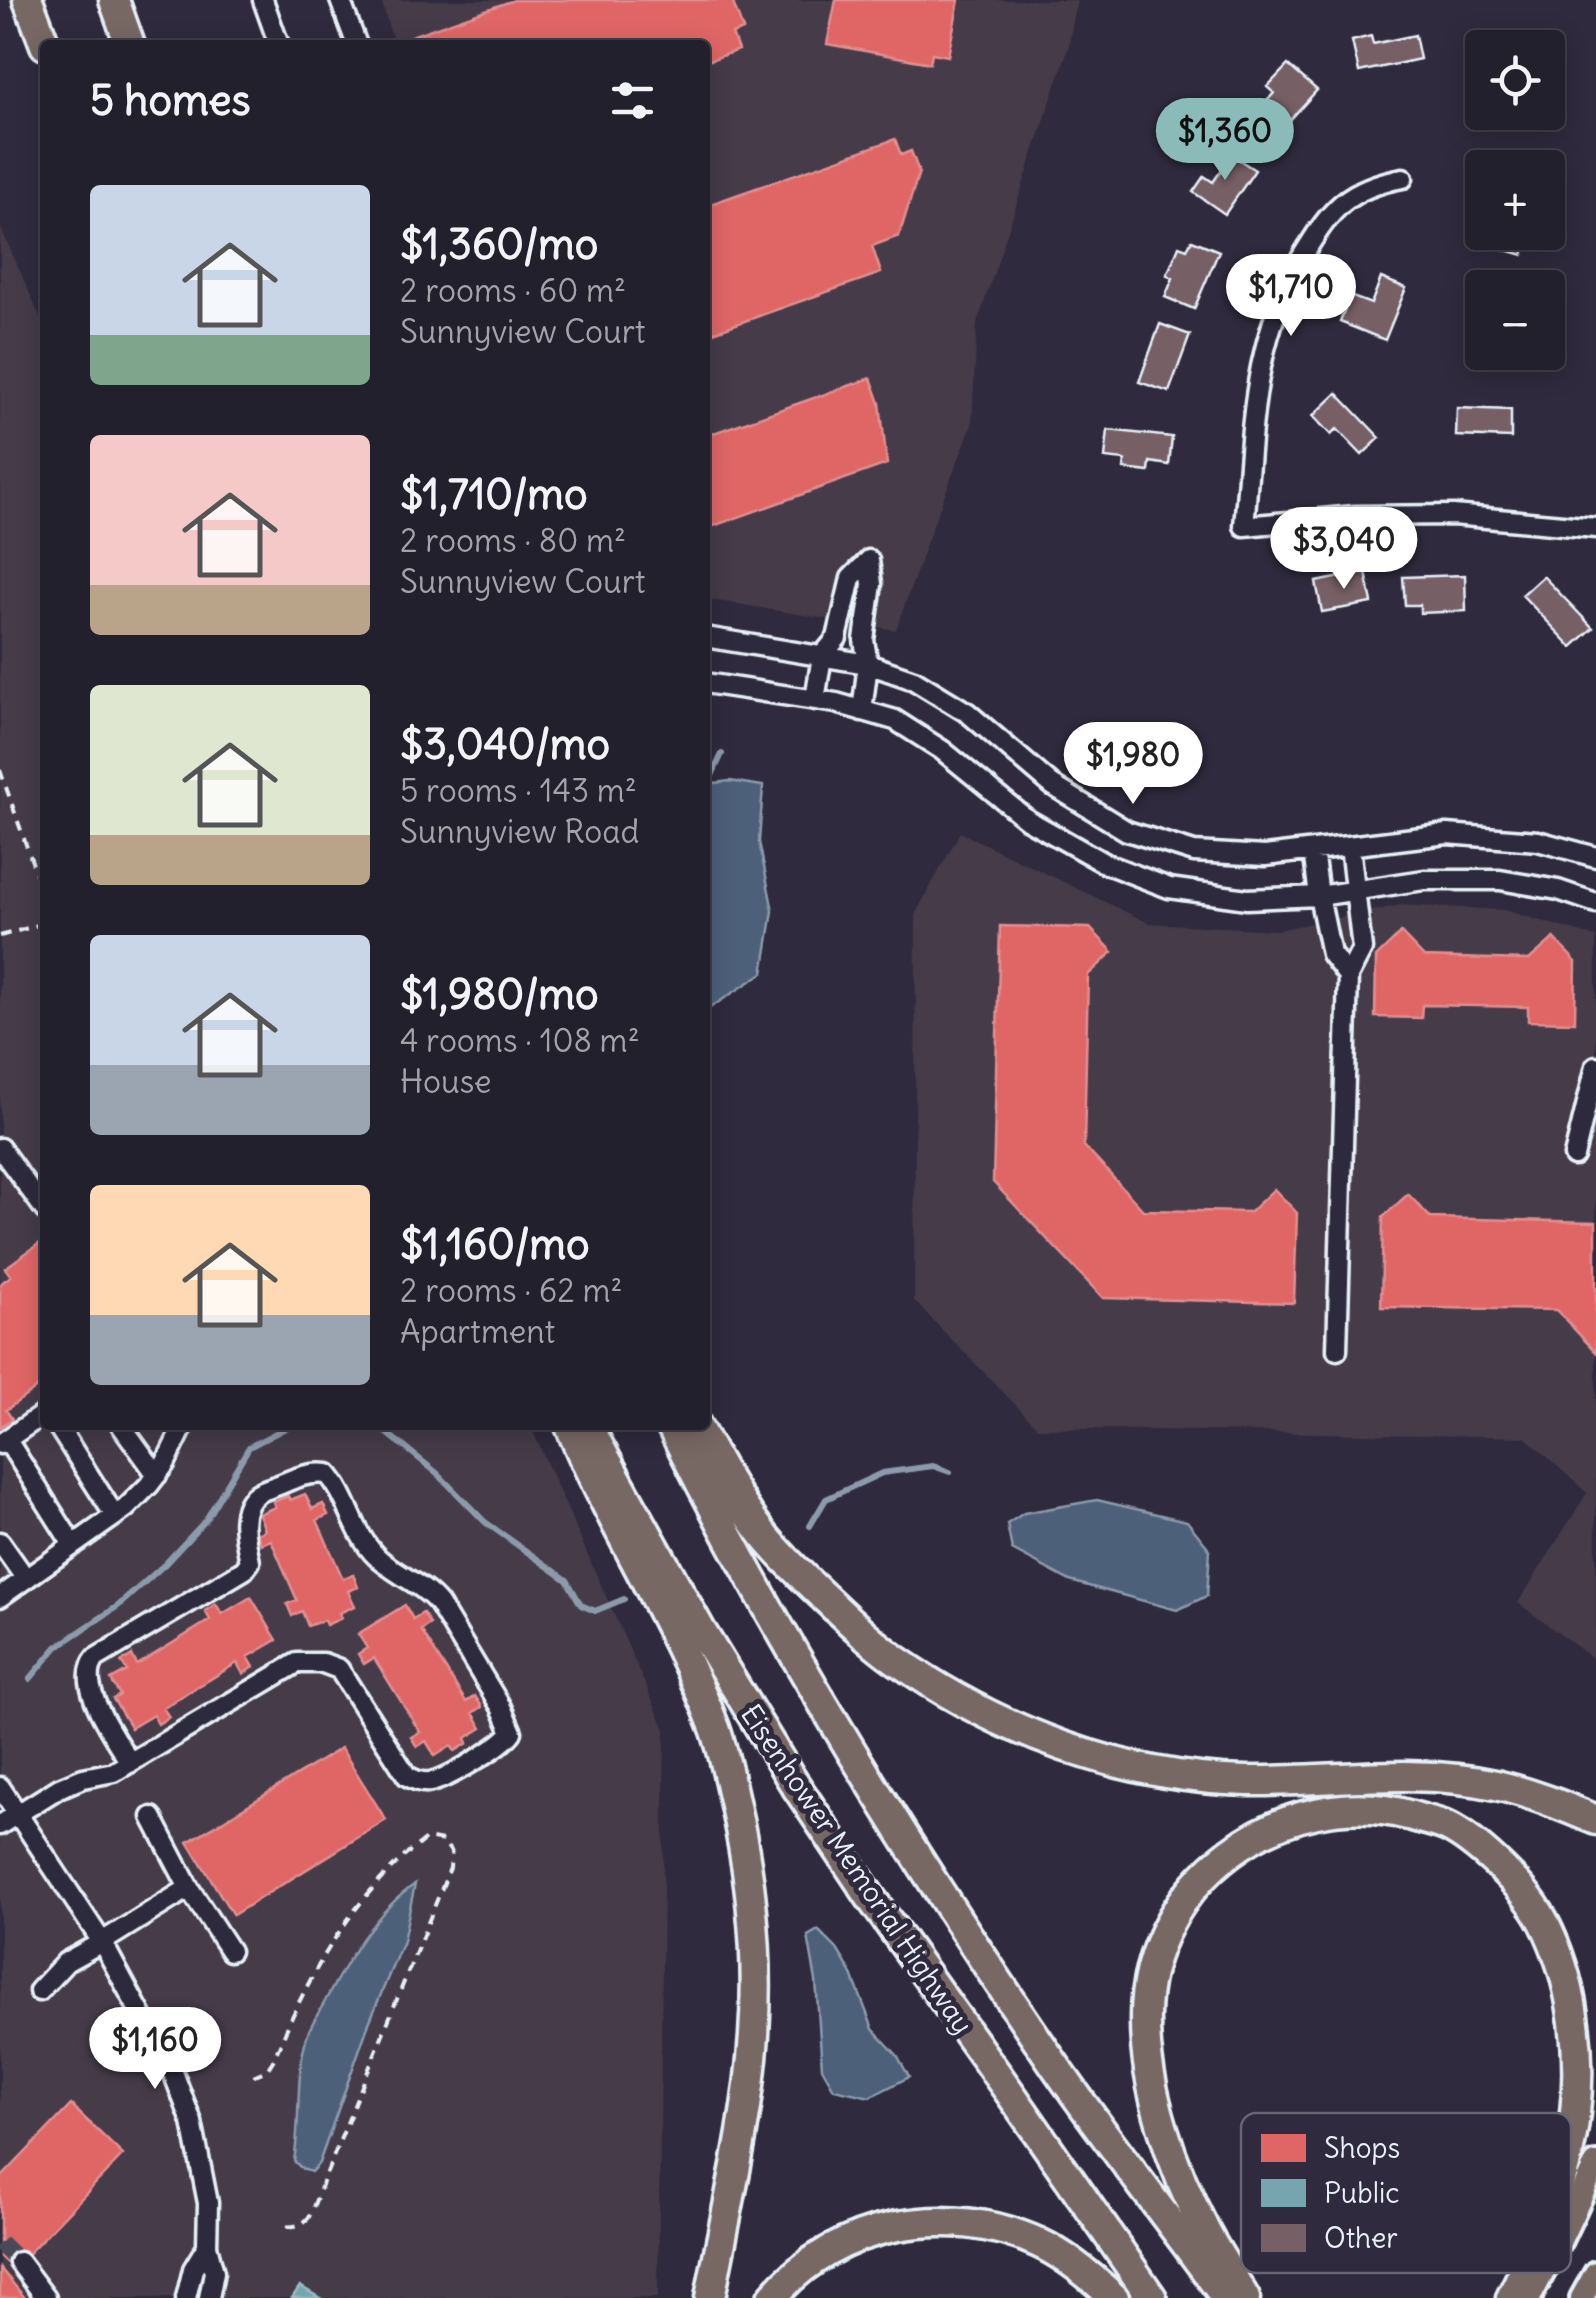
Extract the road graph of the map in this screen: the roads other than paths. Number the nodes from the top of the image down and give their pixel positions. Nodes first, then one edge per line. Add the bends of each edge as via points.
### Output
1 (28, 0) edge
2 (114, 0) edge
3 (264, 0) edge
4 (340, 0) edge
5 (43, 40) edge
6 (128, 40) edge
7 (277, 40) edge
8 (355, 40) edge
9 (1402, 178) dead end
10 (1596, 528) edge
11 (710, 638) edge
12 (822, 656) junction
13 (868, 664) junction
14 (710, 684) edge
15 (815, 700) junction
16 (862, 711) junction
17 (1350, 846) junction
18 (1313, 850) junction
19 (1596, 857) edge
20 (1355, 891) junction
21 (1319, 896) junction
22 (1596, 904) edge
23 (1348, 976) junction
24 (1596, 1066) edge
25 (0, 1148) edge
26 (1574, 1156) dead end
27 (40, 1200) edge
28 (1338, 1350) dead end
29 (40, 1416) edge
30 (59, 1430) edge
31 (125, 1430) edge
32 (182, 1430) edge
33 (571, 1430) edge
34 (589, 1430) edge
35 (673, 1430) edge
36 (699, 1430) edge
37 (3, 1442) edge
38 (157, 1475) junction
39 (115, 1516) junction
40 (0, 1542) edge
41 (73, 1545) junction
42 (26, 1579) junction
43 (0, 1597) edge
44 (130, 1763) junction
45 (0, 1787) edge
46 (18, 1815) junction
47 (152, 1817) dead end
48 (1596, 1820) edge
49 (0, 1825) edge
50 (189, 1888) junction
51 (102, 1942) junction
52 (230, 1951) dead end
53 (39, 1991) dead end
54 (1571, 2136) edge
55 (1596, 2164) edge
56 (1571, 2217) edge
57 (207, 2246) junction
58 (19, 2262) tunnel mouth
59 (1523, 2273) edge
60 (1542, 2273) edge
61 (1596, 2273) edge
62 (46, 2298) edge
63 (186, 2298) edge
64 (210, 2298) edge
65 (710, 2298) edge
66 (772, 2298) edge
67 (1114, 2298) edge
68 (1152, 2298) edge
69 (1226, 2298) edge
70 (1245, 2298) edge
71 (1511, 2298) edge
72 (1529, 2298) edge
73 (1582, 2298) edge

1 - 5 highway
2 - 6 highway
3 - 7 street
4 - 8 street
9 - 10 street via 1346,199 1324,221 1286,285 1258,377 1244,526 1454,515
11 - 12 street
12 - 13 street
12 - 13 street via 837,638 851,578 869,560
12 - 15 street
13 - 16 street
13 - 18 street via 914,680 968,713 1052,785 1126,831 1194,852 1265,856
14 - 15 street
15 - 16 street
16 - 21 street via 895,720 1028,820 1104,863 1169,888 1248,899
17 - 18 street
17 - 19 street via 1447,834 1538,841
17 - 20 street
18 - 21 street
20 - 21 street
20 - 22 street via 1424,880 1500,880
20 - 23 street via 1362,949
21 - 23 street via 1331,954
23 - 28 street
24 - 26 street
25 - 27 street
29 - 37 street
30 - 39 street
31 - 38 street
32 - 38 street
33 - 65 highway via 716,1730 744,1848 753,1905 754,2038
34 - 68 highway, Eisenhower Memorial Highway via 792,1780
35 - 69 highway, Eisenhower Memorial Highway via 849,1749 1057,2069
36 - 48 highway via 763,1534 802,1577 893,1658 1007,1724 1069,1748 1186,1776 1456,1779 1546,1799
37 - 41 street
38 - 39 street
39 - 41 street
40 - 42 street
41 - 42 street
42 - 43 street
44 - 44 street via 306,1662 339,1670 407,1776 418,1782 451,1774 512,1732 440,1604 377,1556 337,1485 315,1472 255,1495 244,1524 250,1562 244,1570 90,1666 90,1692
44 - 46 street via 59,1788
45 - 46 street
46 - 49 street
46 - 51 street
47 - 50 street
50 - 51 street
50 - 52 street
51 - 53 street via 66,1962
51 - 57 street via 174,2074 192,2122 208,2202
54 - 70 highway via 1578,2064 1562,1966 1520,1886 1480,1847 1447,1826 1362,1808 1325,1810 1245,1840 1184,1897 1162,1935 1144,2016 1160,2118 1179,2172
55 - 56 main road
57 - 63 street
57 - 64 street via 214,2272
58 - 62 street
59 - 71 highway
60 - 72 main road
61 - 73 main road
66 - 67 highway via 842,2245 878,2230 944,2221 1042,2244

